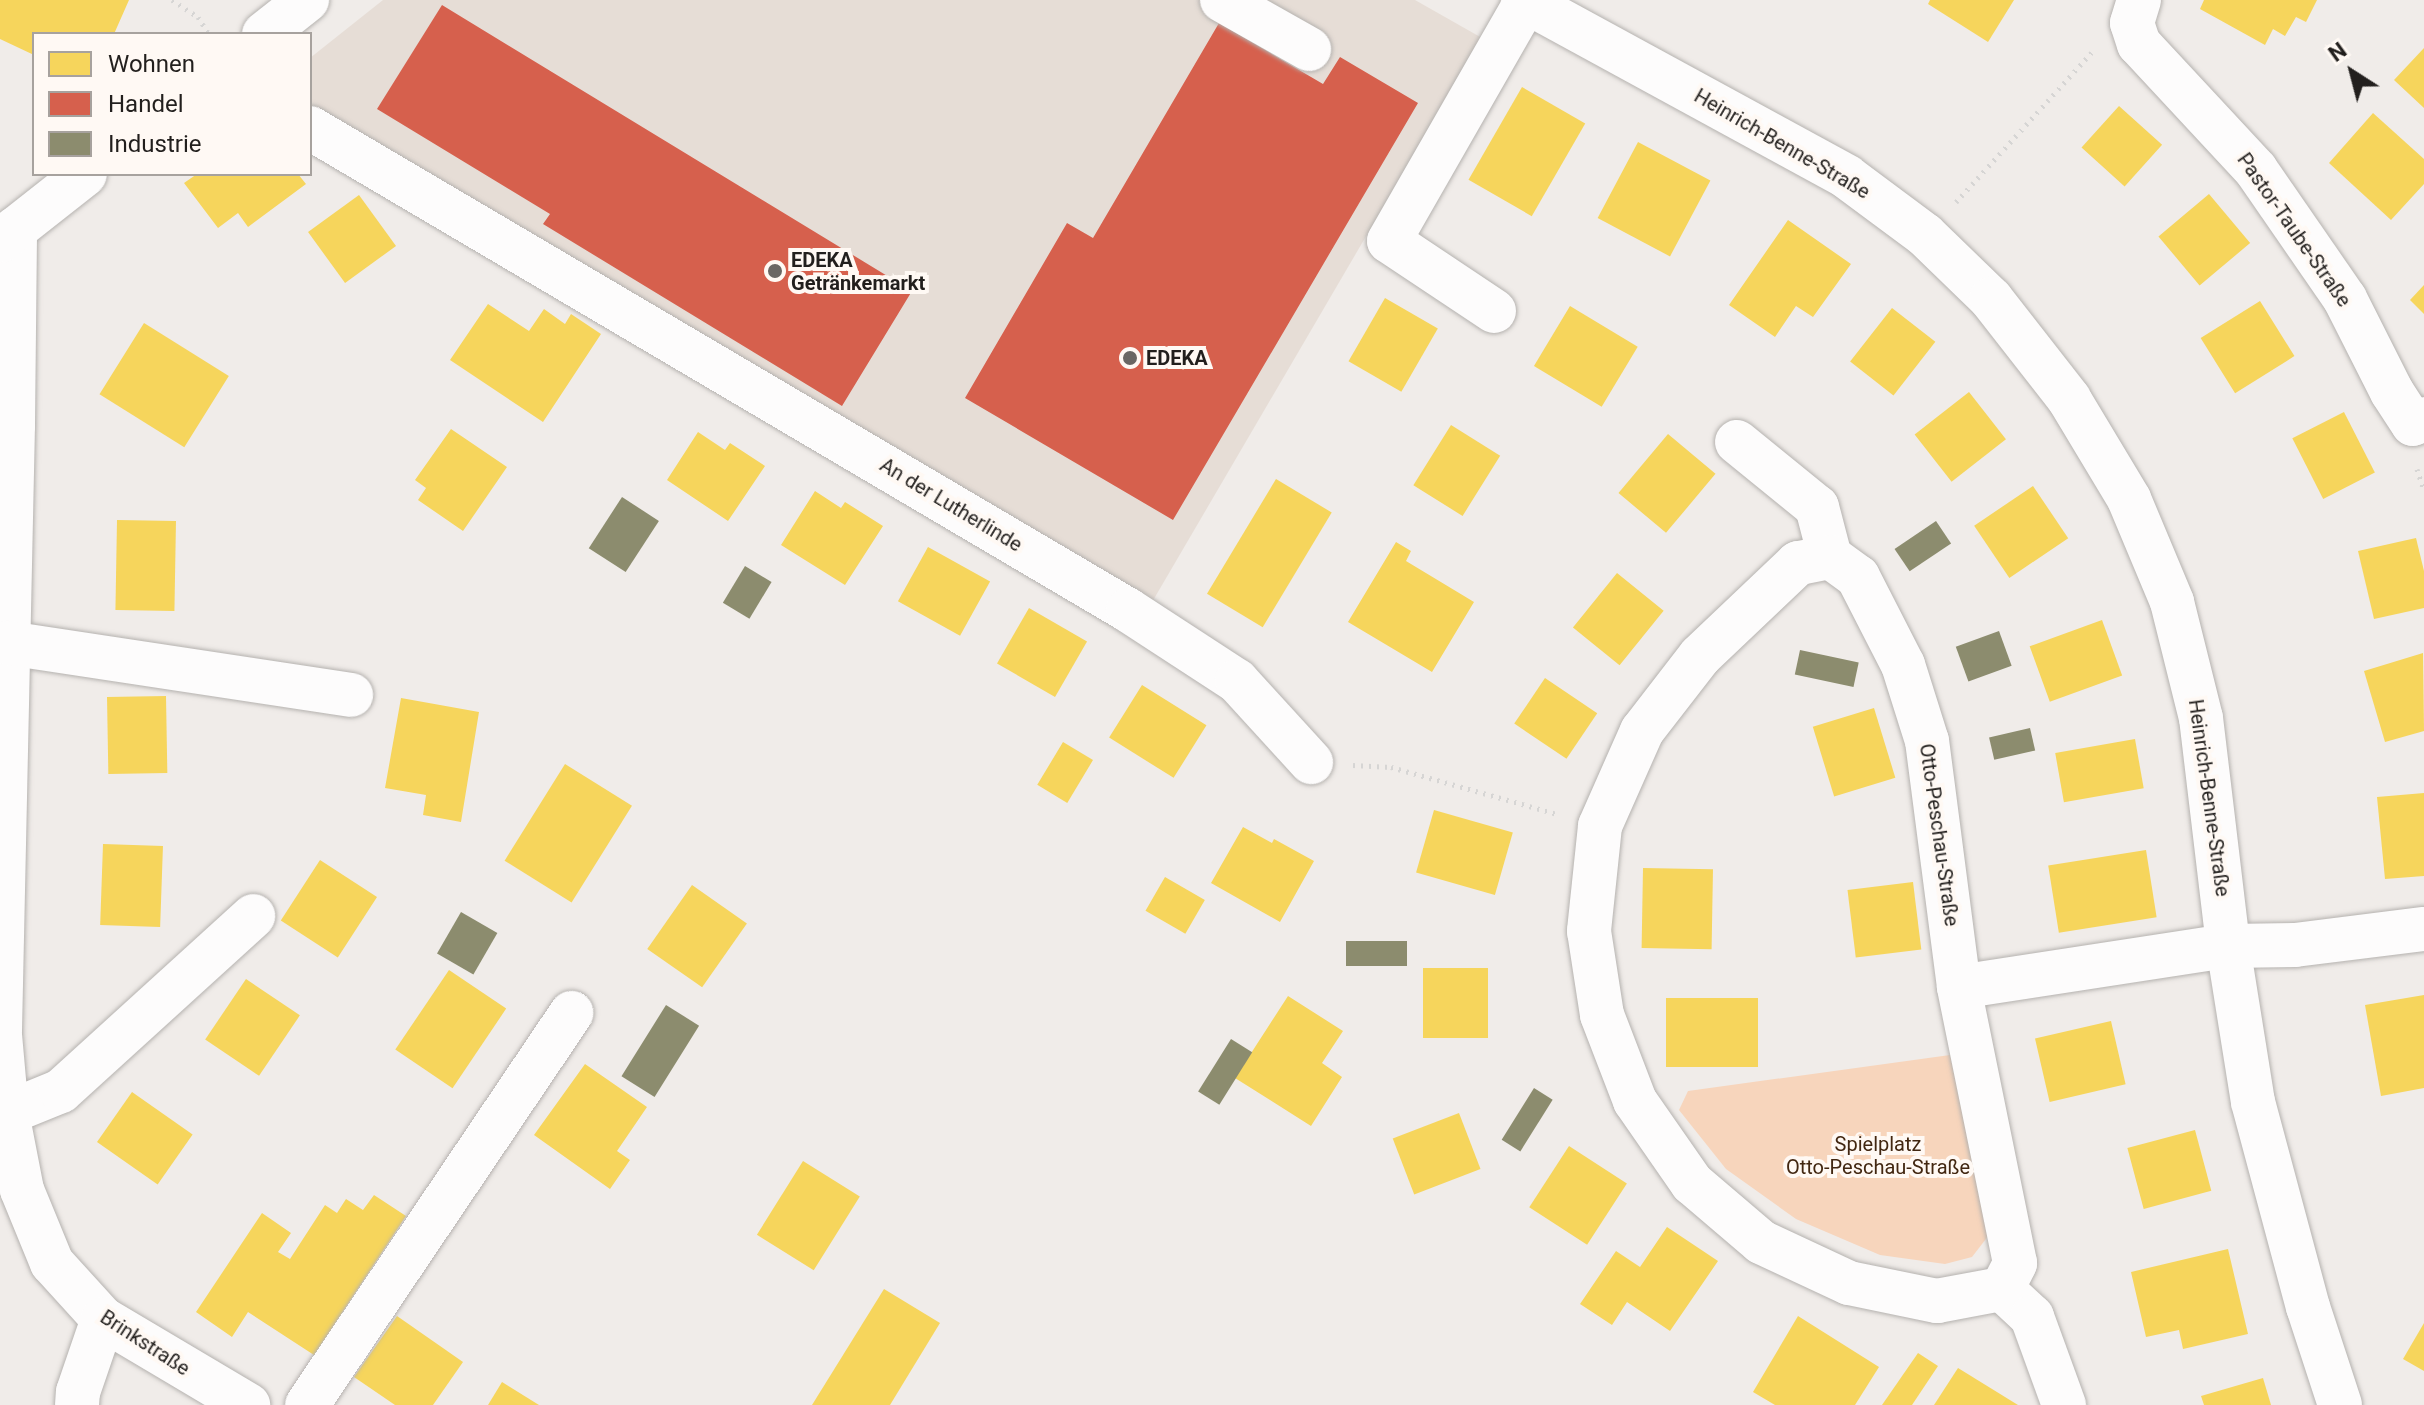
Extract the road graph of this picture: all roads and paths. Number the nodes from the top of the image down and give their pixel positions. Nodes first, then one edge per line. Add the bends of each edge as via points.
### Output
1 (172, 0) edge
2 (307, 0) edge
3 (1222, 0) edge
4 (1525, 1) edge
5 (2136, 12) edge
6 (208, 32) edge
7 (267, 32) edge
8 (1309, 49) dead end
9 (312, 129) edge
10 (82, 176) edge
11 (8, 235) edge
12 (1925, 235) junction
13 (1494, 311) dead end
14 (7, 419) edge
15 (2424, 419) edge
16 (1737, 442) dead end
17 (1830, 557) junction
18 (8, 643) junction
19 (351, 695) dead end
20 (1311, 762) joint
21 (1600, 826) junction
22 (253, 916) dead end
23 (2424, 929) edge
24 (2228, 946) junction
25 (1959, 987) junction
26 (571, 1013) dead end
27 (0, 1033) edge
28 (7, 1113) junction
29 (2002, 1289) junction
30 (103, 1319) junction
31 (77, 1405) edge
32 (248, 1405) edge
33 (307, 1405) edge
34 (2064, 1405) edge
35 (2340, 1405) edge

1 - 6 path via 198,17
2 - 7 street
3 - 8 street
4 - 12 street, Heinrich-Benne-Straße via 1847,177
4 - 13 street, Heinrich-Benne-Straße via 1389,241
5 - 12 path via 2102,41
5 - 15 street, Pastor-Taube-Straße via 2139,44 2256,170 2345,299 2413,424
9 - 20 street, An der Lutherlinde via 1128,610 1237,681
10 - 11 street
11 - 14 street, Brinkstraße
12 - 24 street, Heinrich-Benne-Straße via 1991,299 2069,399 2129,499 2172,602 2201,718
14 - 18 street, Brinkstraße
16 - 17 street via 1817,507
17 - 21 street via 1798,563 1700,656 1642,731
17 - 25 street, Otto-Peschau-Straße via 1858,577 1903,665 1927,741
18 - 19 street
18 - 27 street, Brinkstraße
20 - 21 path via 1391,767
21 - 29 street via 1589,931 1602,1015 1635,1101 1692,1183 1761,1242 1849,1283 1937,1301
22 - 28 street via 61,1091
23 - 24 street via 2295,945
24 - 25 street
24 - 35 street, Heinrich-Benne-Straße via 2253,1102
25 - 29 street, Otto-Peschau-Straße via 2015,1263
26 - 33 street
27 - 28 street, Brinkstraße
28 - 30 street, Brinkstraße via 22,1190 52,1263
29 - 34 street via 2032,1317
30 - 31 street
30 - 32 street, Brinkstraße

